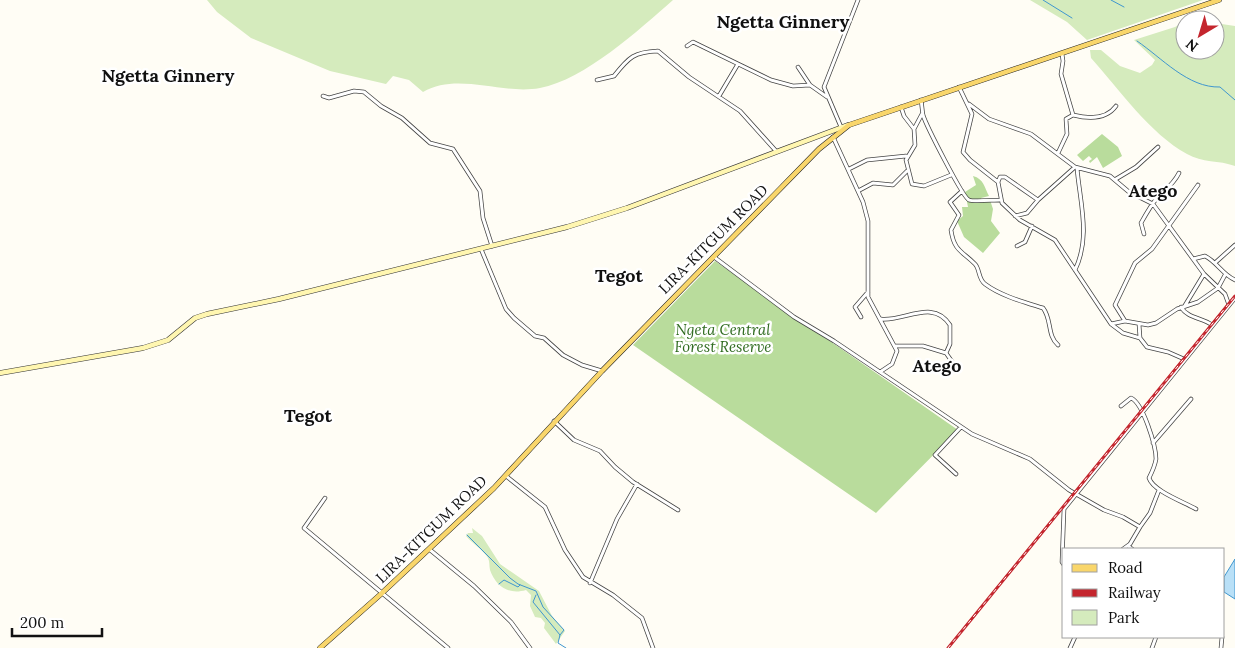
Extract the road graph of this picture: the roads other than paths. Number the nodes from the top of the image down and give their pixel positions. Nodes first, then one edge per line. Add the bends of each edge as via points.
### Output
1 (858, 0) edge
2 (1219, 0) edge
3 (687, 46) dead end
4 (1062, 54) junction
5 (738, 64) junction
6 (798, 67) dead end
7 (597, 80) dead end
8 (810, 84) junction
9 (959, 86) junction
10 (323, 96) dead end
11 (718, 96) junction
12 (829, 99) junction
13 (921, 99) junction
14 (968, 104) junction
15 (1116, 106) dead end
16 (901, 107) junction
17 (922, 114) junction
18 (1073, 115) junction
19 (849, 125) junction
20 (841, 127) junction
21 (914, 130) junction
22 (833, 137) junction
23 (1158, 147) dead end
24 (776, 151) junction
25 (1058, 154) junction
26 (907, 156) junction
27 (1076, 167) junction
28 (849, 169) junction
29 (907, 170) junction
30 (1179, 173) dead end
31 (952, 175) junction
32 (1116, 179) junction
33 (998, 182) junction
34 (1198, 185) dead end
35 (858, 191) junction
36 (962, 191) junction
37 (1000, 200) junction
38 (1038, 200) junction
39 (1153, 204) junction
40 (1015, 216) junction
41 (1032, 226) junction
42 (1169, 226) junction
43 (1144, 234) dead end
44 (1235, 245) edge
45 (492, 246) junction
46 (1017, 246) dead end
47 (481, 249) junction
48 (714, 257) junction
49 (1193, 259) junction
50 (1216, 262) junction
51 (1075, 270) junction
52 (1204, 274) junction
53 (1225, 275) junction
54 (1235, 280) edge
55 (1218, 288) junction
56 (868, 292) junction
57 (1235, 298) edge
58 (1229, 305) junction
59 (1182, 307) junction
60 (861, 318) dead end
61 (880, 319) junction
62 (1125, 320) junction
63 (1111, 324) junction
64 (1139, 324) junction
65 (1212, 325) junction
66 (1140, 338) junction
67 (895, 346) junction
68 (1058, 346) dead end
69 (946, 353) junction
70 (1184, 360) junction
71 (952, 363) dead end
72 (602, 371) junction
73 (880, 372) junction
74 (0, 373) edge
75 (1191, 399) dead end
76 (1121, 406) dead end
77 (1142, 411) junction
78 (554, 421) junction
79 (961, 427) junction
80 (1153, 443) junction
81 (956, 474) dead end
82 (505, 475) junction
83 (637, 484) junction
84 (1159, 490) junction
85 (1076, 492) junction
86 (325, 498) dead end
87 (1196, 509) dead end
88 (678, 510) dead end
89 (1140, 527) junction
90 (1128, 546) junction
91 (1062, 548) edge
92 (1062, 548) edge
93 (1124, 548) edge
94 (1131, 548) edge
95 (429, 549) junction
96 (1062, 562) edge
97 (590, 583) junction
98 (381, 594) junction
99 (320, 648) edge
100 (448, 648) edge
101 (530, 648) edge
102 (653, 648) edge

1 - 12 street via 825,84 824,90
2 - 4 main road, LIRA-KITGUM ROAD
3 - 5 street via 693,42
4 - 9 main road, LIRA-KITGUM ROAD
4 - 18 street via 1061,74
5 - 8 street via 771,80
5 - 11 street
6 - 8 street
7 - 11 street via 614,76 634,55 658,51
8 - 12 street
9 - 13 main road, LIRA-KITGUM ROAD
9 - 14 street
10 - 45 street via 329,98 354,91 364,92 430,142 453,149 480,191 483,218
11 - 24 street via 740,111
12 - 20 street
13 - 16 main road, LIRA-KITGUM ROAD
13 - 17 street
14 - 25 street via 989,119 1031,134
14 - 33 street via 972,115 963,152
15 - 18 street via 1104,116 1085,118
16 - 19 main road, LIRA-KITGUM ROAD
16 - 21 street
17 - 21 street
17 - 31 street
18 - 25 street via 1066,119 1067,134
19 - 20 main road
19 - 22 main road, LIRA-KITGUM ROAD
20 - 24 main road
21 - 26 street via 915,145
22 - 28 street
22 - 48 main road, LIRA-KITGUM ROAD
23 - 32 street via 1136,167
24 - 45 main road via 627,208 544,234
25 - 27 street
26 - 28 street via 867,160
26 - 29 street
27 - 32 street
27 - 38 street
27 - 51 street via 1085,242
28 - 35 street
29 - 31 street via 912,184 918,187
29 - 35 street via 893,185 873,183
30 - 39 street via 1174,184
31 - 36 street
32 - 39 street via 1129,192
33 - 37 street
33 - 38 street via 1000,177 1005,177
34 - 42 street
35 - 56 street via 868,221
36 - 37 street via 969,200
36 - 68 street via 950,202 959,215 951,230 955,246 976,265 984,284 1043,308 1050,323 1051,336
37 - 40 street
38 - 40 street via 1027,213
39 - 42 street
39 - 43 street via 1142,223
40 - 41 street
41 - 46 street via 1025,242
41 - 51 street via 1055,240
42 - 49 street
42 - 62 street via 1145,256 1135,262 1116,301 1115,305
44 - 50 street
45 - 47 main road
47 - 72 street via 506,309 514,318 535,336 544,338 563,356
47 - 74 main road via 207,314 195,318 168,340 143,348
48 - 72 main road, LIRA-KITGUM ROAD
48 - 73 street via 794,317
49 - 50 street via 1205,256
49 - 52 street
50 - 53 street
51 - 63 street
52 - 55 street
52 - 59 street
53 - 54 street
53 - 55 street
55 - 58 street
55 - 59 street via 1194,305
56 - 60 street via 855,306
56 - 61 street
57 - 58 street
58 - 65 street
59 - 64 street via 1156,323
59 - 65 street via 1185,314
61 - 67 street
61 - 69 street via 896,319 916,312 938,314 950,325 950,344
62 - 63 street
62 - 64 street
63 - 66 street via 1123,333
64 - 66 street
65 - 70 street
66 - 70 street via 1147,347
67 - 69 street via 922,346
67 - 73 street via 895,359
69 - 71 street
70 - 77 street
72 - 78 main road, LIRA-KITGUM ROAD
73 - 79 street
75 - 80 street
76 - 77 street via 1131,398
77 - 80 street
77 - 85 street
78 - 82 main road, LIRA-KITGUM ROAD
78 - 83 street via 574,440 600,451 615,468
79 - 81 street via 936,455
79 - 85 street via 984,441 1030,460
80 - 84 street via 1156,461 1150,481
82 - 95 main road, LIRA-KITGUM ROAD
82 - 97 street via 545,507 565,550 580,574
83 - 88 street
83 - 97 street via 617,519
84 - 87 street
84 - 89 street via 1150,513
85 - 89 street
85 - 92 street via 1062,512
86 - 98 street via 304,528
89 - 90 street
90 - 93 street
90 - 94 street
91 - 96 street
95 - 98 main road, LIRA-KITGUM ROAD
95 - 101 street via 512,622
97 - 102 street via 613,595 640,616
98 - 99 main road, LIRA-KITGUM ROAD
98 - 100 street

